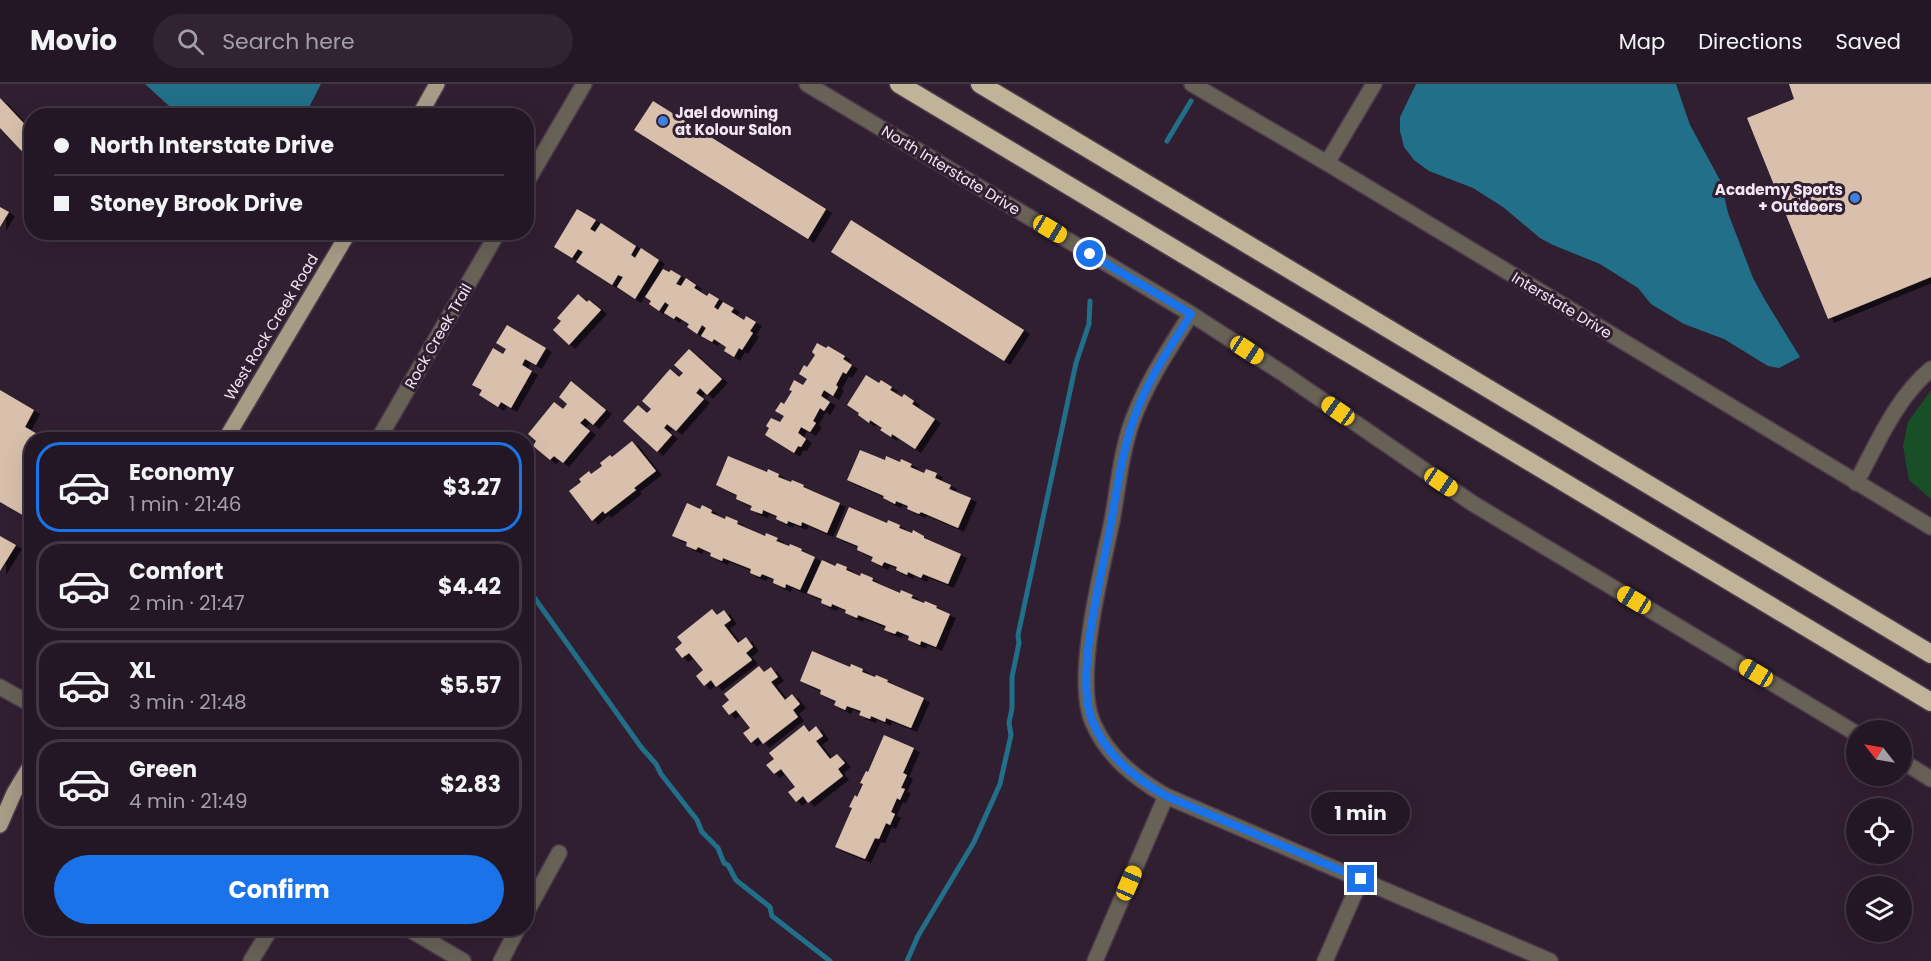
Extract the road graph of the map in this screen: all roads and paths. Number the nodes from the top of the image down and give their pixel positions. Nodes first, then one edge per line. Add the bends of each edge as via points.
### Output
1 (437, 84) edge
2 (584, 84) edge
3 (807, 84) edge
4 (899, 84) edge
5 (980, 84) edge
6 (1192, 84) edge
7 (1374, 84) edge
8 (423, 108) edge
9 (1327, 163) junction
10 (534, 169) edge
11 (344, 240) edge
12 (493, 240) edge
13 (1191, 314) junction
14 (1931, 369) edge
15 (230, 432) edge
16 (382, 432) edge
17 (1856, 483) junction
18 (1931, 527) edge
19 (1931, 654) edge
20 (0, 687) edge
21 (24, 700) edge
22 (1931, 702) edge
23 (1846, 727) edge
24 (1912, 767) edge
25 (24, 777) edge
26 (1931, 779) edge
27 (1166, 796) junction
28 (0, 825) edge
29 (559, 853) dead end
30 (1361, 879) junction
31 (534, 898) edge
32 (266, 936) edge
33 (421, 936) edge
34 (514, 936) edge
35 (251, 961) edge
36 (463, 961) edge
37 (501, 961) edge
38 (1095, 961) edge
39 (1326, 961) edge
40 (1550, 961) edge

1 - 8 main road
2 - 10 street
3 - 13 street, North Interstate Drive
4 - 22 highway
5 - 19 highway
6 - 9 street, Interstate Drive
7 - 9 street
9 - 17 street, Interstate Drive
11 - 15 main road, West Rock Creek Road
12 - 16 street, Rock Creek Trail
13 - 23 street, North Interstate Drive via 1472,503
13 - 27 street via 1148,386 1131,425 1087,663 1088,709 1104,744 1131,774
14 - 17 street via 1892,417
17 - 18 street, Interstate Drive
20 - 21 street
24 - 26 street
25 - 28 main road
27 - 30 street
27 - 38 street
29 - 31 street
30 - 39 street
30 - 40 street
32 - 35 street
33 - 36 street
34 - 37 street

